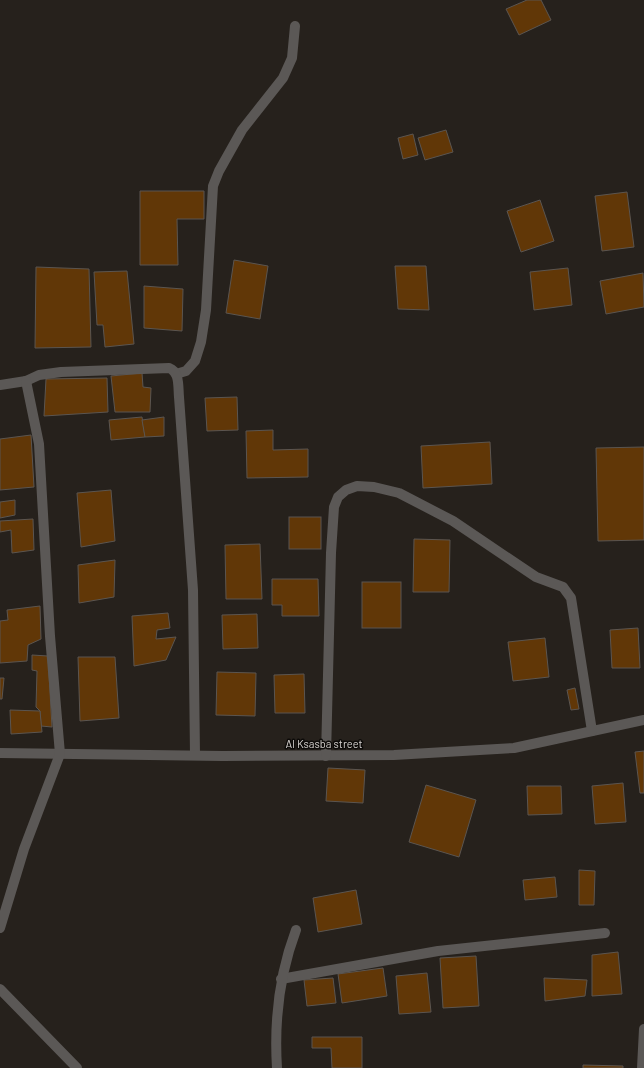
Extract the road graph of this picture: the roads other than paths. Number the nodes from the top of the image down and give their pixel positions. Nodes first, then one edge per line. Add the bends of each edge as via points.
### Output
1 (295, 26) dead end
2 (176, 374) junction
3 (26, 381) junction
4 (0, 385) edge
5 (644, 720) edge
6 (592, 731) junction
7 (0, 753) edge
8 (60, 754) junction
9 (195, 755) junction
10 (326, 756) junction
11 (0, 928) edge
12 (296, 930) dead end
13 (605, 933) dead end
14 (281, 979) junction
15 (0, 989) edge
16 (644, 1028) edge
17 (77, 1068) edge
18 (277, 1068) edge
19 (642, 1068) edge

1 - 2 street via 292,58 283,78 242,130 213,186 206,310 201,342 195,361 186,371
2 - 3 street via 169,368 135,368 61,372 40,375
2 - 9 street via 193,590
3 - 4 street
3 - 8 street via 39,444 50,636
5 - 6 street, Al Ksasba street
6 - 10 street, Al Ksasba street via 514,748 394,756
6 - 10 street via 571,598 563,588 536,577 453,521 399,493 357,486 346,490 338,497 334,507
7 - 8 street, Al Ksasba street
8 - 9 street, Al Ksasba street
8 - 11 street via 24,849
9 - 10 street, Al Ksasba street
12 - 14 street
13 - 14 street via 438,951
14 - 18 street via 275,1042
15 - 17 street
16 - 19 street

